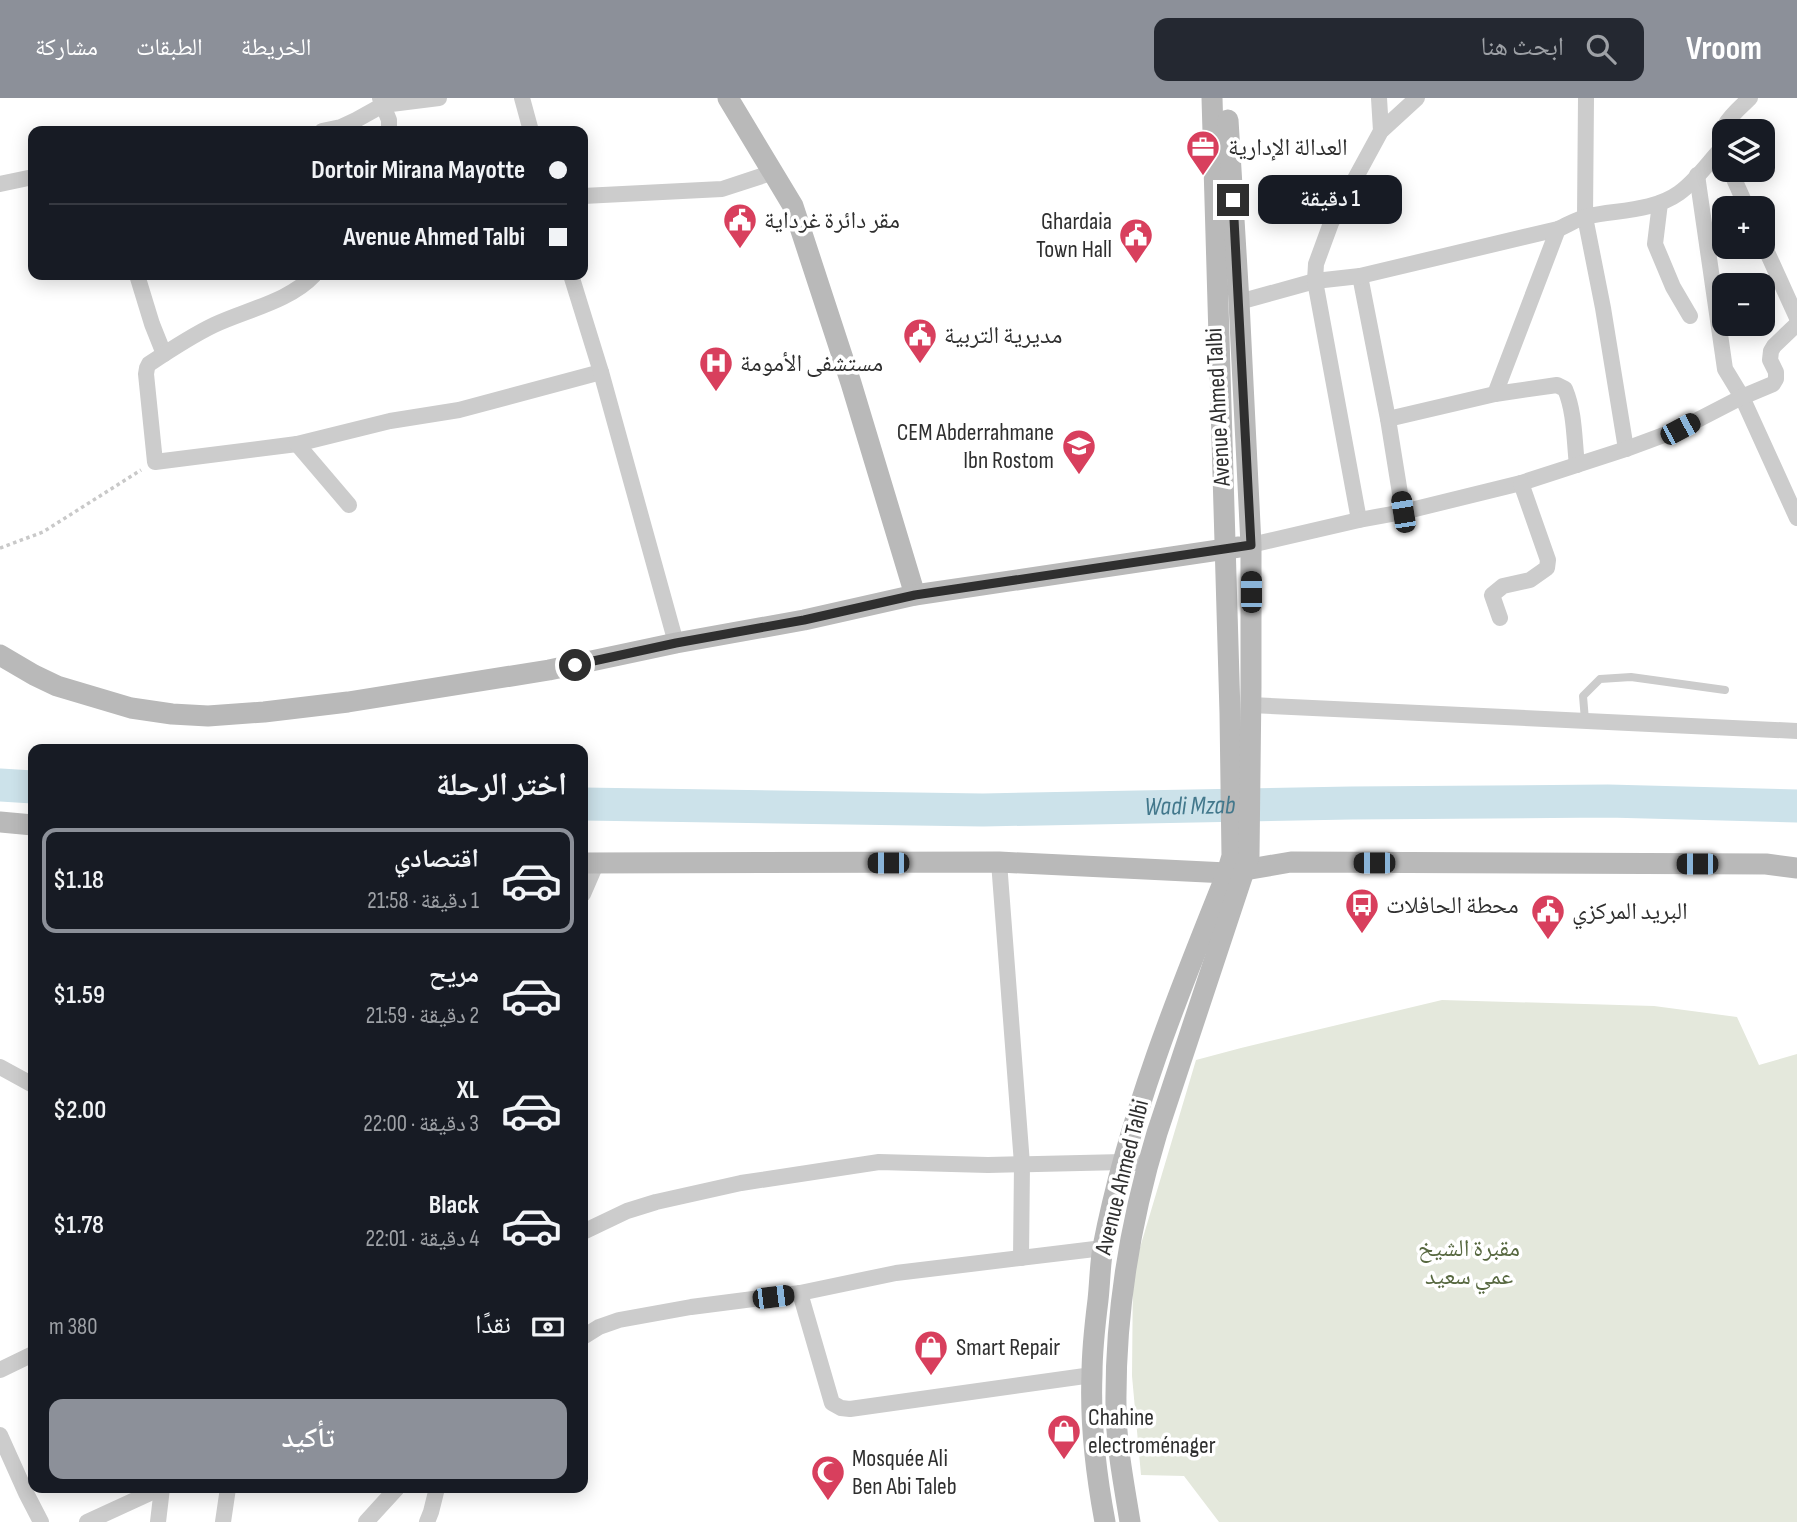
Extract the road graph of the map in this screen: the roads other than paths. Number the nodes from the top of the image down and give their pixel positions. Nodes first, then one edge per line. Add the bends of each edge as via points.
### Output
1 (439, 98) edge
2 (522, 98) edge
3 (728, 98) edge
4 (1212, 98) edge
5 (1226, 98) edge
6 (1380, 98) edge
7 (1416, 98) edge
8 (1586, 98) edge
9 (1750, 98) edge
10 (381, 101) edge
11 (1729, 119) edge
12 (343, 126) edge
13 (388, 126) edge
14 (530, 126) edge
15 (1381, 131) junction
16 (1712, 161) edge
17 (774, 172) junction
18 (1697, 175) junction
19 (28, 178) edge
20 (0, 184) edge
21 (588, 196) edge
22 (1660, 203) junction
23 (1585, 217) junction
24 (1558, 229) junction
25 (1770, 259) edge
26 (1360, 276) junction
27 (139, 280) edge
28 (309, 280) edge
29 (573, 280) edge
30 (1315, 281) junction
31 (1239, 302) junction
32 (1690, 316) dead end
33 (1797, 318) edge
34 (1797, 324) edge
35 (164, 354) junction
36 (601, 372) junction
37 (1495, 394) junction
38 (1742, 397) junction
39 (1388, 419) junction
40 (297, 444) junction
41 (1626, 449) junction
42 (1577, 465) junction
43 (1521, 483) junction
44 (349, 505) dead end
45 (1403, 512) junction
46 (1797, 518) edge
47 (1359, 520) junction
48 (1251, 545) junction
49 (1226, 548) junction
50 (915, 595) junction
51 (1500, 618) dead end
52 (676, 643) junction
53 (0, 655) edge
54 (1725, 690) dead end
55 (1244, 711) junction
56 (1585, 720) junction
57 (1797, 731) edge
58 (0, 822) edge
59 (28, 825) edge
60 (999, 862) junction
61 (589, 864) edge
62 (1238, 864) junction
63 (1797, 868) edge
64 (0, 1067) edge
65 (28, 1082) edge
66 (1124, 1162) junction
67 (1022, 1164) junction
68 (1148, 1164) junction
69 (588, 1230) edge
70 (1103, 1248) junction
71 (1021, 1258) junction
72 (800, 1293) junction
73 (588, 1334) edge
74 (28, 1356) edge
75 (0, 1370) edge
76 (1092, 1375) junction
77 (0, 1435) edge
78 (151, 1493) edge
79 (161, 1493) edge
80 (227, 1493) edge
81 (392, 1493) edge
82 (436, 1493) edge
83 (41, 1522) edge
84 (87, 1522) edge
85 (158, 1522) edge
86 (223, 1522) edge
87 (366, 1522) edge
88 (427, 1522) edge
89 (1105, 1522) edge
90 (1130, 1522) edge

1 - 10 street
2 - 14 street
3 - 17 main road
4 - 49 main road
5 - 31 main road, Avenue Ahmed Talbi
6 - 15 street
7 - 15 street
8 - 23 street
9 - 11 street
10 - 12 street
10 - 13 street
15 - 30 street via 1331,223 1316,264
16 - 18 street
17 - 21 street via 722,189
17 - 50 main road via 793,206
18 - 22 street via 1678,194
18 - 38 street via 1725,369
19 - 20 street
22 - 23 street
22 - 32 street via 1655,244
23 - 24 street
23 - 41 street
24 - 26 street
24 - 37 street
25 - 33 street
26 - 30 street
26 - 39 street
27 - 35 street
28 - 35 street via 299,289 214,325
29 - 36 street
30 - 31 street
30 - 47 street
31 - 48 main road, Avenue Ahmed Talbi
34 - 38 street via 1770,351 1776,372 1773,384
35 - 40 street via 147,368 155,462
36 - 40 street via 459,410
36 - 52 street
37 - 39 street
37 - 42 street via 1557,385 1565,389
38 - 41 street via 1680,429
38 - 46 street
39 - 45 street
40 - 44 street
41 - 42 street
42 - 43 street
43 - 45 street
43 - 51 street via 1547,568 1492,595
45 - 47 street
47 - 48 street
48 - 49 main road
48 - 55 main road, Avenue Ahmed Talbi
49 - 50 main road
49 - 55 main road
50 - 52 main road
52 - 53 main road via 549,670 348,702 208,716 131,708 34,676
54 - 56 lane via 1631,677 1601,679 1583,696
55 - 56 street
55 - 62 main road
56 - 57 street
58 - 59 main road
60 - 61 main road
60 - 62 main road
60 - 67 street
62 - 63 main road via 1766,864
62 - 66 main road via 1169,1020
62 - 68 main road, Avenue Ahmed Talbi
64 - 65 street
66 - 67 street
66 - 68 street
66 - 70 main road
67 - 69 street via 879,1162 741,1183 639,1206
67 - 71 street
68 - 90 main road, Avenue Ahmed Talbi via 1129,1243 1118,1323 1119,1459
70 - 71 street
70 - 76 main road
71 - 72 street via 896,1273
72 - 73 street via 619,1320
72 - 76 street via 832,1403 841,1408
74 - 75 street
76 - 89 main road via 1093,1429
77 - 83 street
78 - 84 street
79 - 85 street
80 - 86 street
81 - 87 street
82 - 88 street

